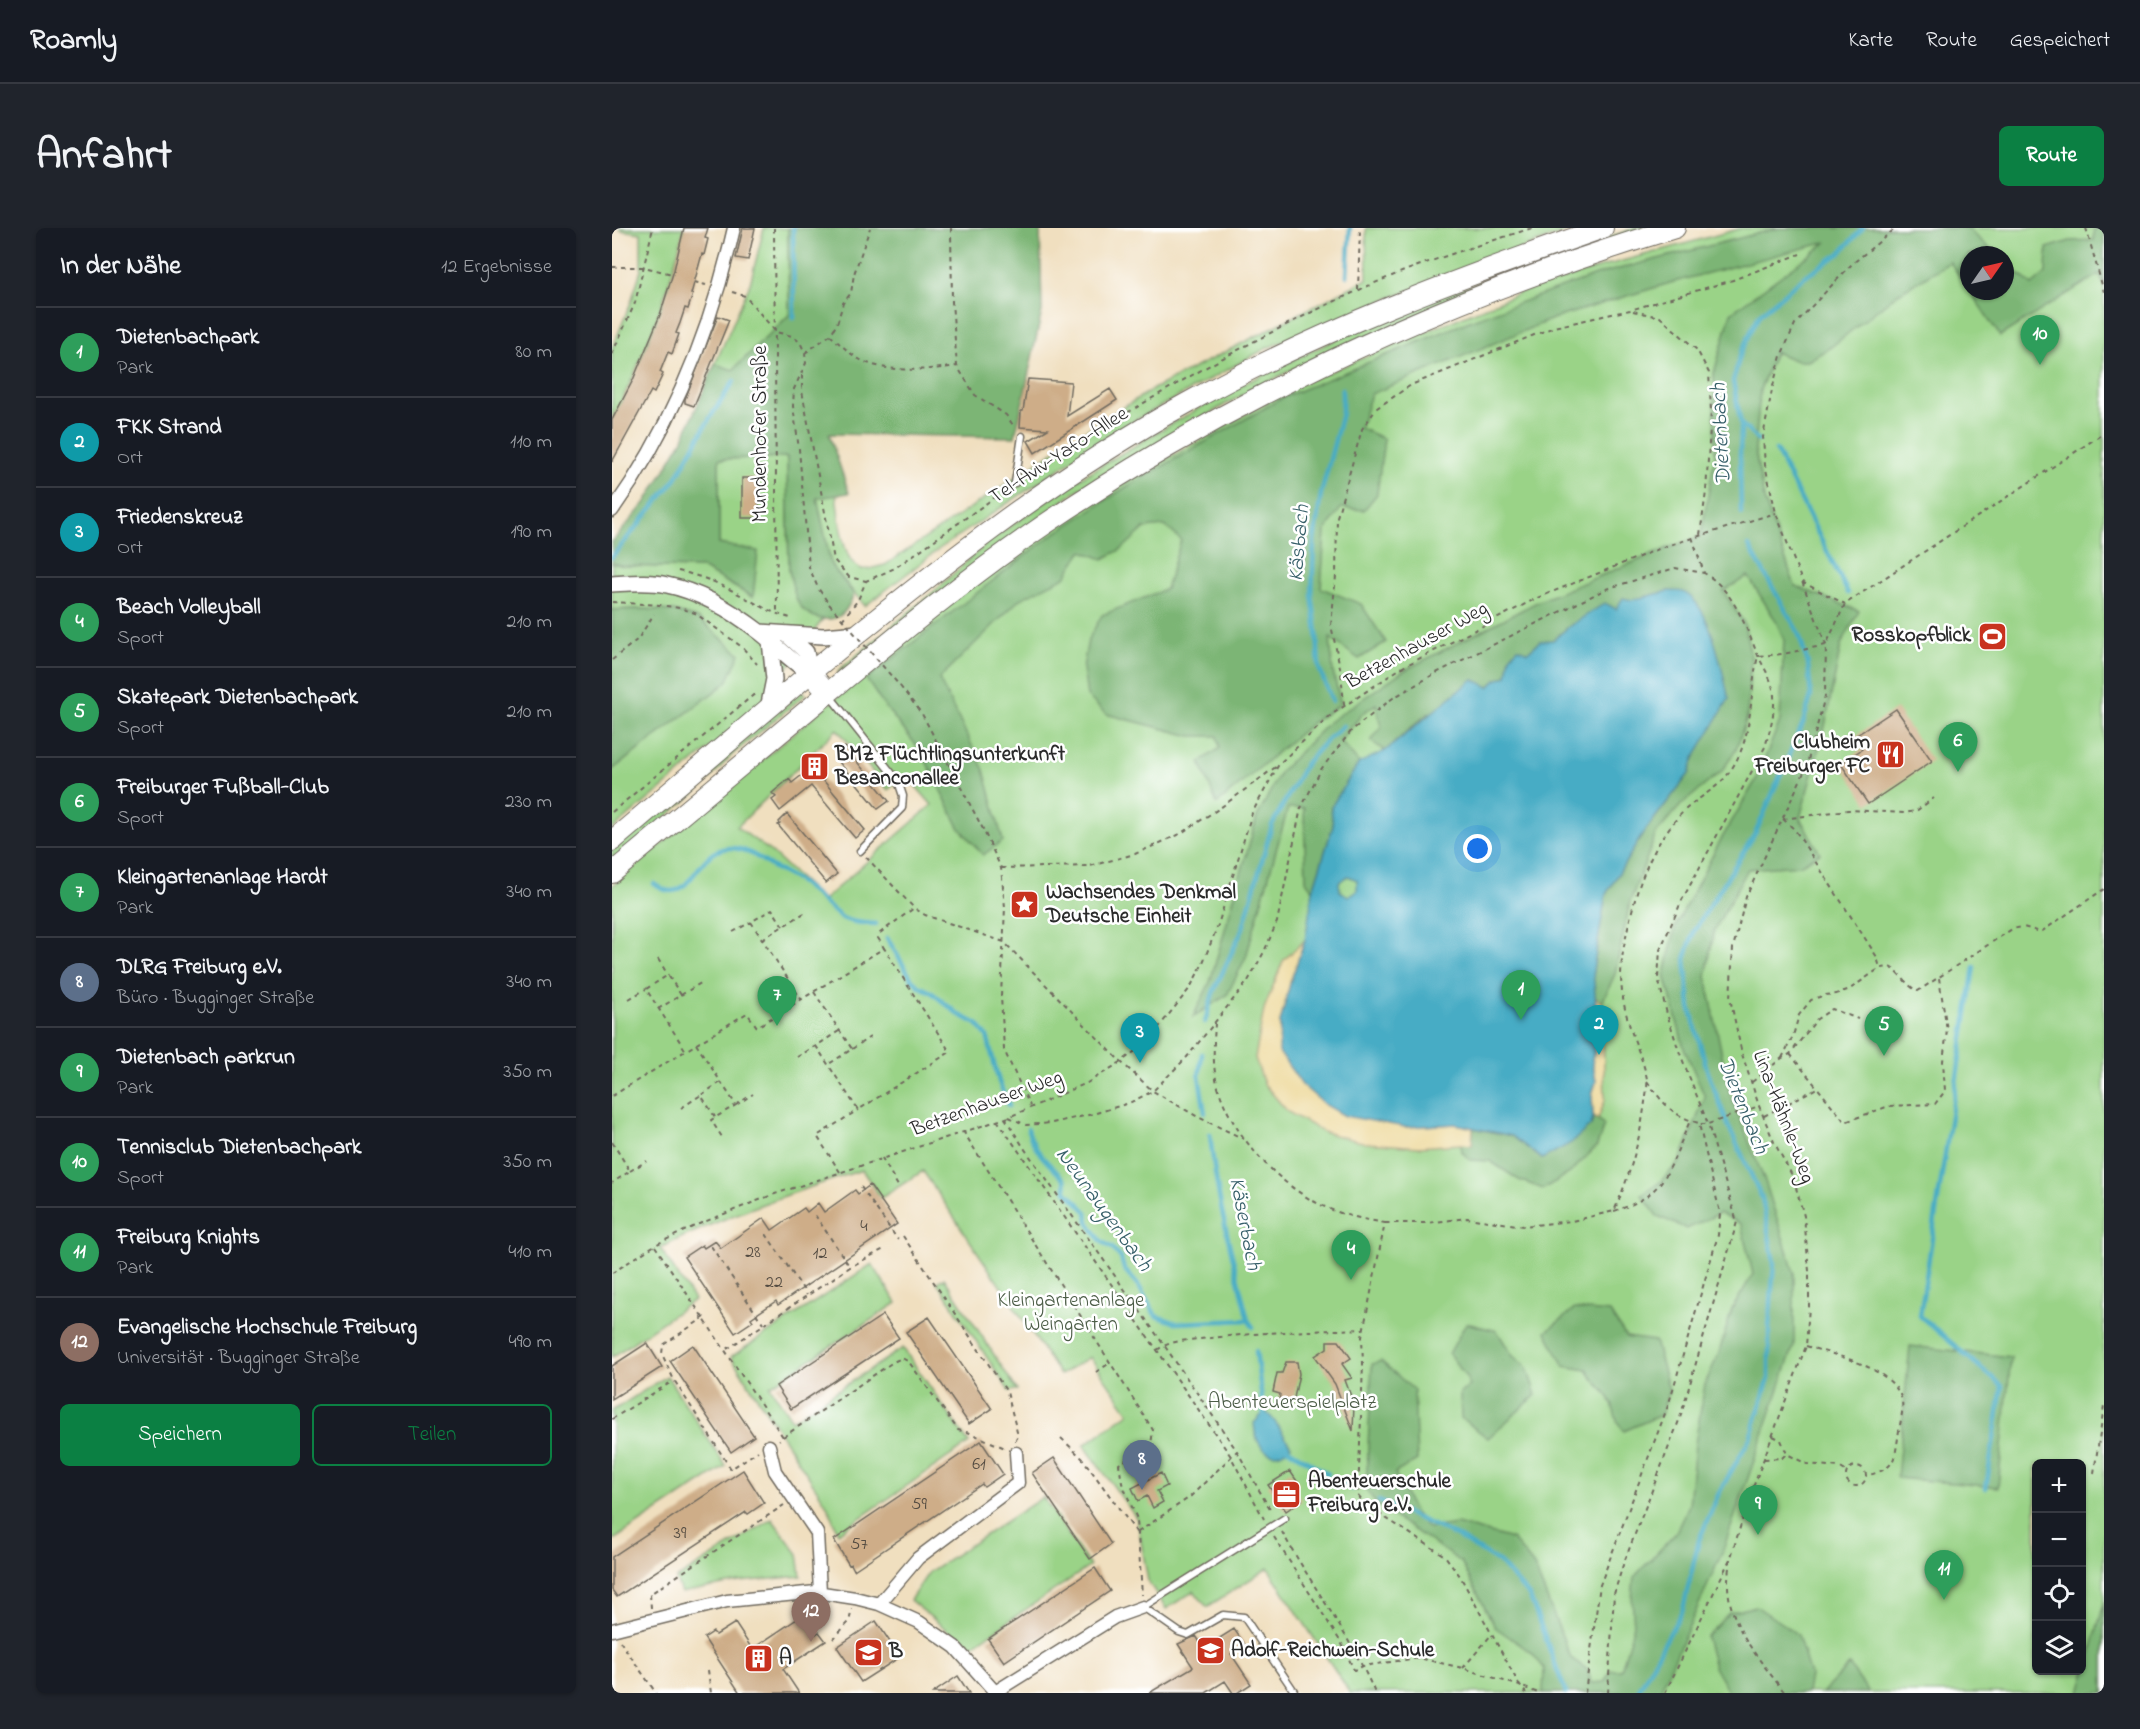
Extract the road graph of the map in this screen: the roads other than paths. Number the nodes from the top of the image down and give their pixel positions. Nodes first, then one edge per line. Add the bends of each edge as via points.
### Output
1 (734, 228) edge
2 (1603, 228) edge
3 (1675, 228) edge
4 (1022, 436) road end
5 (1015, 483) dead end
6 (612, 511) edge
7 (612, 584) edge
8 (859, 633) junction
9 (786, 634) junction
10 (765, 636) junction
11 (810, 673) junction
12 (828, 693) junction
13 (768, 709) junction
14 (612, 841) edge
15 (860, 851) road end
16 (612, 873) edge
17 (769, 1446) road end
18 (1016, 1453) road end
19 (1285, 1518) dead end
20 (820, 1592) junction
21 (879, 1604) junction
22 (1143, 1607) junction
23 (612, 1630) edge
24 (1294, 1691) dead end
25 (995, 1693) edge

1 - 6 street via 704,336 686,380 649,454
2 - 8 main road, Tel-Aviv-Yafo-Allee via 1387,308 1272,359 1186,403 1009,517
3 - 12 main road via 1454,305 1280,385 1121,476 1043,526 946,597
4 - 5 lane
7 - 10 street via 665,584 685,590 726,609
8 - 9 street
8 - 11 main road, Tel-Aviv-Yafo-Allee
9 - 10 street
9 - 11 street via 806,652
10 - 11 street via 793,663
10 - 13 street via 774,679
11 - 12 main road
11 - 13 main road, Tel-Aviv-Yafo-Allee
12 - 15 lane via 898,781 903,796 902,808
12 - 16 main road
13 - 14 main road, Tel-Aviv-Yafo-Allee
17 - 20 street via 776,1471 816,1533
18 - 21 street via 1018,1483 918,1558
19 - 22 lane
20 - 21 street
20 - 23 street via 727,1601
21 - 25 street via 919,1622 955,1647
22 - 24 lane via 1188,1635 1223,1615 1244,1617
22 - 25 street via 1116,1617

